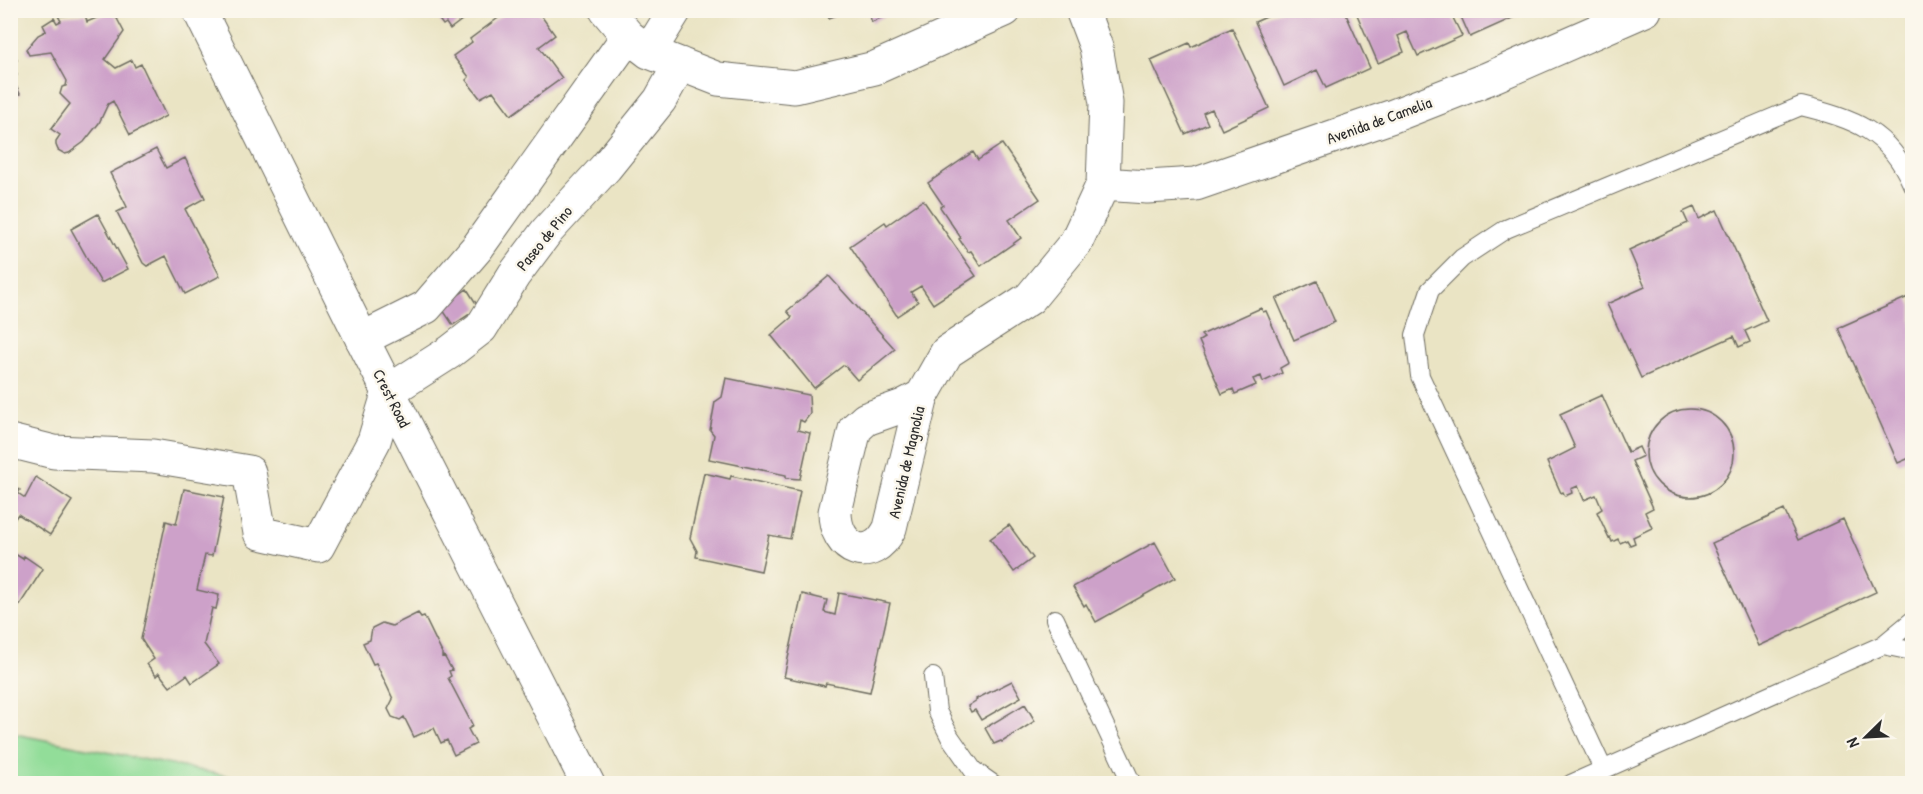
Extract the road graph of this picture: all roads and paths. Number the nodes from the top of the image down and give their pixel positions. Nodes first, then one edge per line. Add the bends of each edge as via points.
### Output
1 (199, 10) edge
2 (606, 10) edge
3 (675, 10) edge
4 (1005, 10) edge
5 (1082, 10) edge
6 (1645, 10) edge
7 (638, 44) junction
8 (680, 64) junction
9 (1102, 184) junction
10 (1912, 184) edge
11 (362, 339) junction
12 (389, 390) junction
13 (922, 396) dead end
14 (10, 441) edge
15 (1055, 619) dead end
16 (1912, 621) edge
17 (1883, 645) junction
18 (1912, 651) edge
19 (933, 677) dead end
20 (1603, 769) junction
21 (588, 783) edge
22 (993, 783) edge
23 (1132, 783) edge
24 (1570, 783) edge

1 - 11 street, Crest Road
2 - 7 street
3 - 7 street
4 - 8 street via 875,68 795,87 718,80
5 - 9 street, Avenida de Magnolia via 1096,47 1106,103
6 - 9 street, Avenida de Camelia via 1393,116 1196,184
7 - 8 street
7 - 11 street via 426,307
8 - 12 street, Paseo de Pino via 660,100 547,231 481,328
9 - 13 street, Avenida de Magnolia via 1076,242 1030,298 947,352
10 - 20 lane via 1887,143 1866,127 1839,115 1801,106 1506,229 1462,258 1430,290 1415,335 1420,376
11 - 12 street, Crest Road
12 - 14 street via 374,441 318,546 260,533 249,472 153,456 54,452
12 - 21 street, Crest Road
15 - 23 lane
16 - 17 lane
17 - 18 lane
17 - 20 lane
19 - 22 lane via 937,711 950,737 973,770
20 - 24 lane

